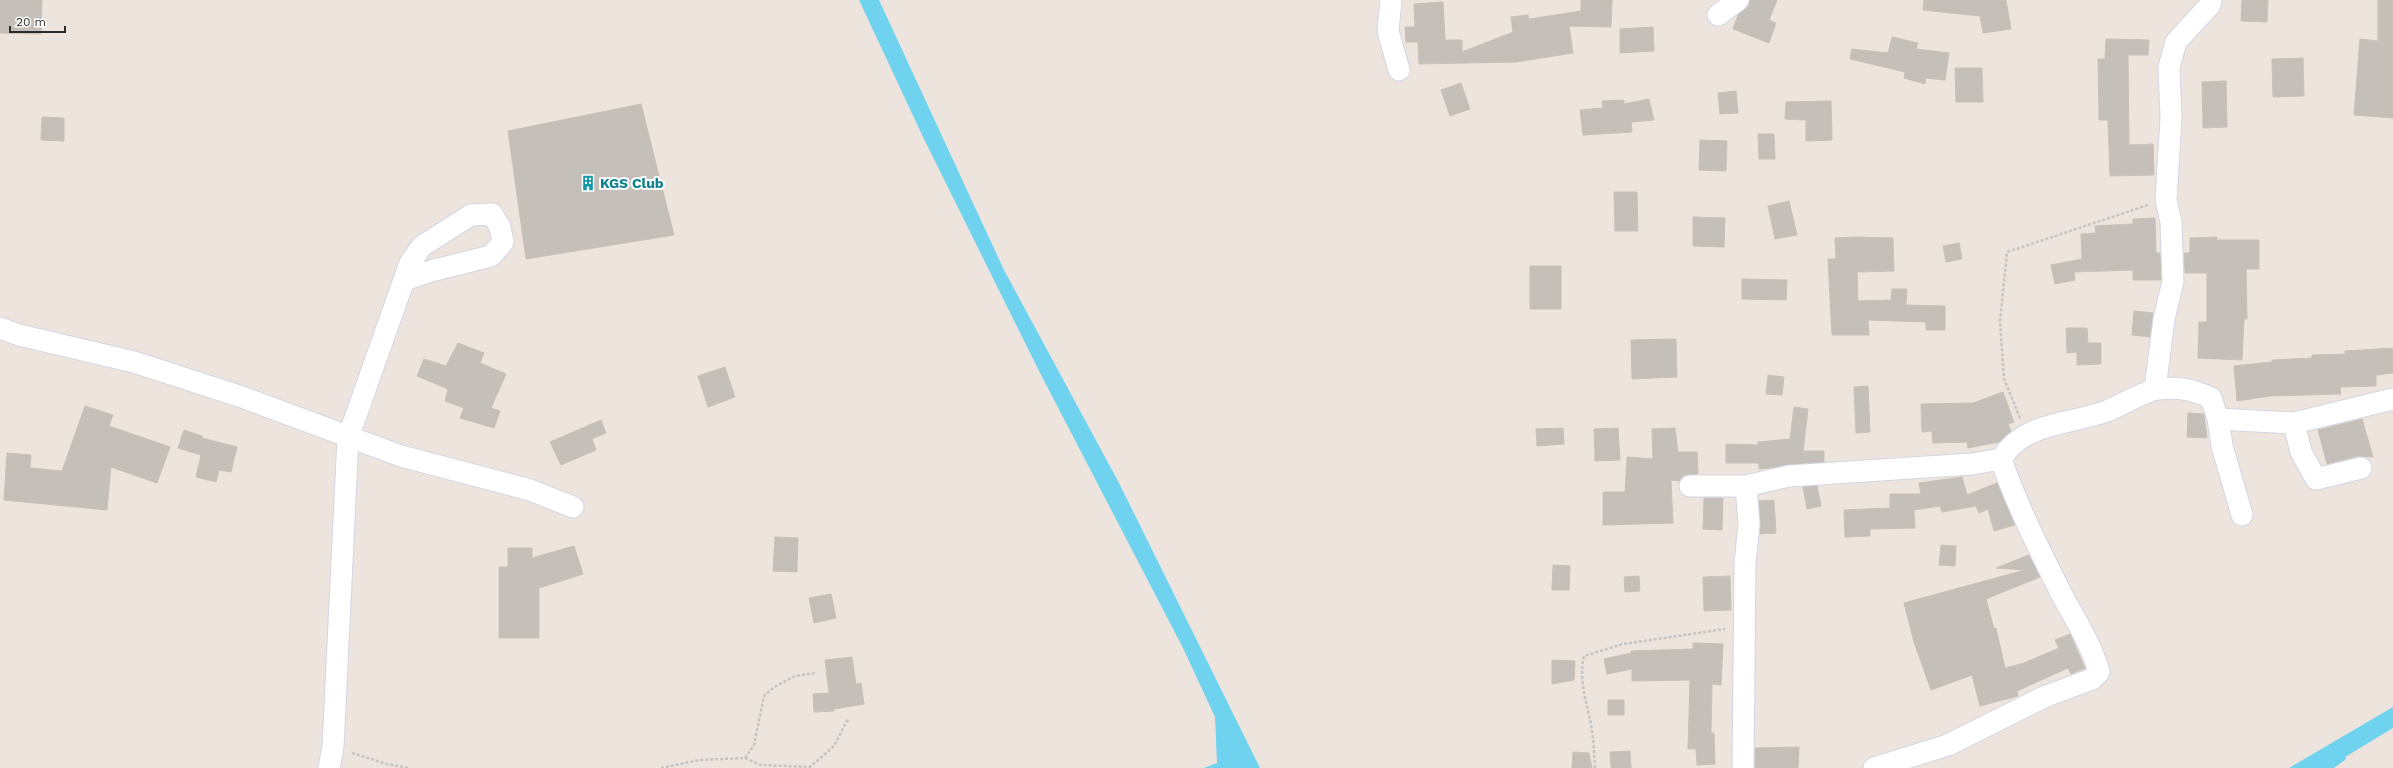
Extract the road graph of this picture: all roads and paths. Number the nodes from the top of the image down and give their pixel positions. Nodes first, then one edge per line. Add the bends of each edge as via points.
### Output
1 (1391, 0) edge
2 (1738, 0) edge
3 (2211, 0) edge
4 (1718, 15) dead end
5 (1399, 70) dead end
6 (2166, 200) junction
7 (404, 280) dead end
8 (0, 328) edge
9 (2155, 389) junction
10 (2393, 399) edge
11 (2218, 419) junction
12 (2294, 423) junction
13 (2027, 434) junction
14 (348, 438) junction
15 (2001, 459) junction
16 (2361, 468) dead end
17 (1690, 486) dead end
18 (1746, 486) junction
19 (573, 507) dead end
20 (2242, 515) dead end
21 (1746, 626) junction
22 (815, 673) dead end
23 (848, 719) dead end
24 (333, 747) junction
25 (745, 758) junction
26 (1886, 766) edge
27 (329, 768) edge
28 (409, 768) edge
29 (661, 768) edge
30 (1595, 768) edge
31 (1743, 768) edge

1 - 5 street via 1388,31
2 - 4 street
3 - 6 street via 2210,5 2176,42 2169,67 2171,118
6 - 9 street via 2171,222 2173,282 2164,318
6 - 13 path via 2006,252 2000,321 2004,379
7 - 14 street via 394,302
8 - 14 street via 19,335 134,362 242,396
9 - 11 street via 2191,389 2211,398
9 - 13 street via 2105,412 2042,427
10 - 12 street
11 - 12 street
11 - 20 street via 2222,446
12 - 16 street via 2300,452 2316,479
13 - 15 street via 2008,447
14 - 19 street via 401,456 530,490
14 - 24 street
15 - 18 street via 1972,464 1789,476
15 - 26 street via 2010,486 2040,551 2093,651 2099,672 2092,679 2044,697 1954,743
17 - 18 street
18 - 21 street via 1749,524 1745,564
21 - 30 path via 1623,644 1584,656 1581,668 1582,682 1592,730
21 - 31 street
22 - 25 path via 795,676 774,687 764,696 754,745
23 - 25 path via 834,746 810,767 761,765
24 - 27 street
24 - 28 path via 387,764
25 - 29 path via 699,760

